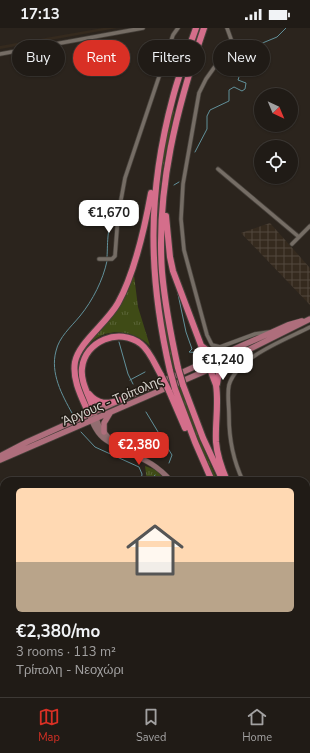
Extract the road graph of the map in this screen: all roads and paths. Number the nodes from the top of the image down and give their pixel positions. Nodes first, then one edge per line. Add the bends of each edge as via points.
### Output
1 (143, 28) edge
2 (178, 28) edge
3 (196, 28) edge
4 (204, 28) edge
5 (227, 28) edge
6 (0, 54) edge
7 (158, 162) junction
8 (218, 169) dead end
9 (164, 190) junction
10 (310, 226) edge
11 (299, 237) junction
12 (292, 244) dead end
13 (99, 259) dead end
14 (310, 319) edge
15 (310, 327) edge
16 (272, 332) junction
17 (201, 344) junction
18 (225, 354) junction
19 (232, 359) junction
20 (207, 362) junction
21 (210, 369) junction
22 (216, 385) junction
23 (172, 390) junction
24 (88, 393) junction
25 (120, 400) junction
26 (110, 413) junction
27 (93, 416) junction
28 (104, 432) junction
29 (114, 444) junction
30 (0, 456) edge
31 (0, 460) edge
32 (167, 477) edge
33 (210, 477) edge
34 (220, 477) edge
35 (226, 477) edge
36 (241, 477) edge

1 - 6 street
2 - 13 street via 173,35 125,178 118,216 115,256
3 - 7 highway via 173,96
4 - 9 highway via 177,116
5 - 16 street via 231,44 206,79 198,100 183,184 181,219 184,250 212,345 220,347 255,334
7 - 23 highway, bridge via 153,263 159,318
7 - 27 highway via 142,231 123,293 110,316 80,351 75,363 75,377
8 - 11 street
9 - 17 highway via 170,257
9 - 34 highway, bridge via 161,245 167,316 183,385
10 - 11 street
11 - 12 street
14 - 16 main road, Άργους - Τρίπολης
14 - 19 main road, Άργους - Τρίπολης
15 - 36 street via 258,354 233,377 229,386 230,438 235,464
16 - 18 main road, Άργους - Τρίπολης
17 - 18 highway via 212,354
17 - 20 highway
18 - 20 main road, Άργους - Τρίπολης
19 - 21 main road, Άργους - Τρίπολης
19 - 22 highway via 219,372
20 - 21 highway
20 - 25 main road, Άργους - Τρίπολης
21 - 22 highway
21 - 26 main road, Άργους - Τρίπολης
22 - 35 highway via 217,451
23 - 24 highway, bridge via 140,344 128,337 110,337 94,345 85,358 82,377
23 - 33 highway
24 - 25 highway via 103,404
24 - 27 highway
25 - 27 main road, Άργους - Τρίπολης
26 - 27 main road, Άργους - Τρίπολης
26 - 28 main road via 104,423
27 - 28 main road
27 - 29 main road via 102,437
27 - 30 main road, Άργους - Τρίπολης
27 - 31 main road, Άργους - Τρίπολης
28 - 29 main road
29 - 32 main road via 151,462

